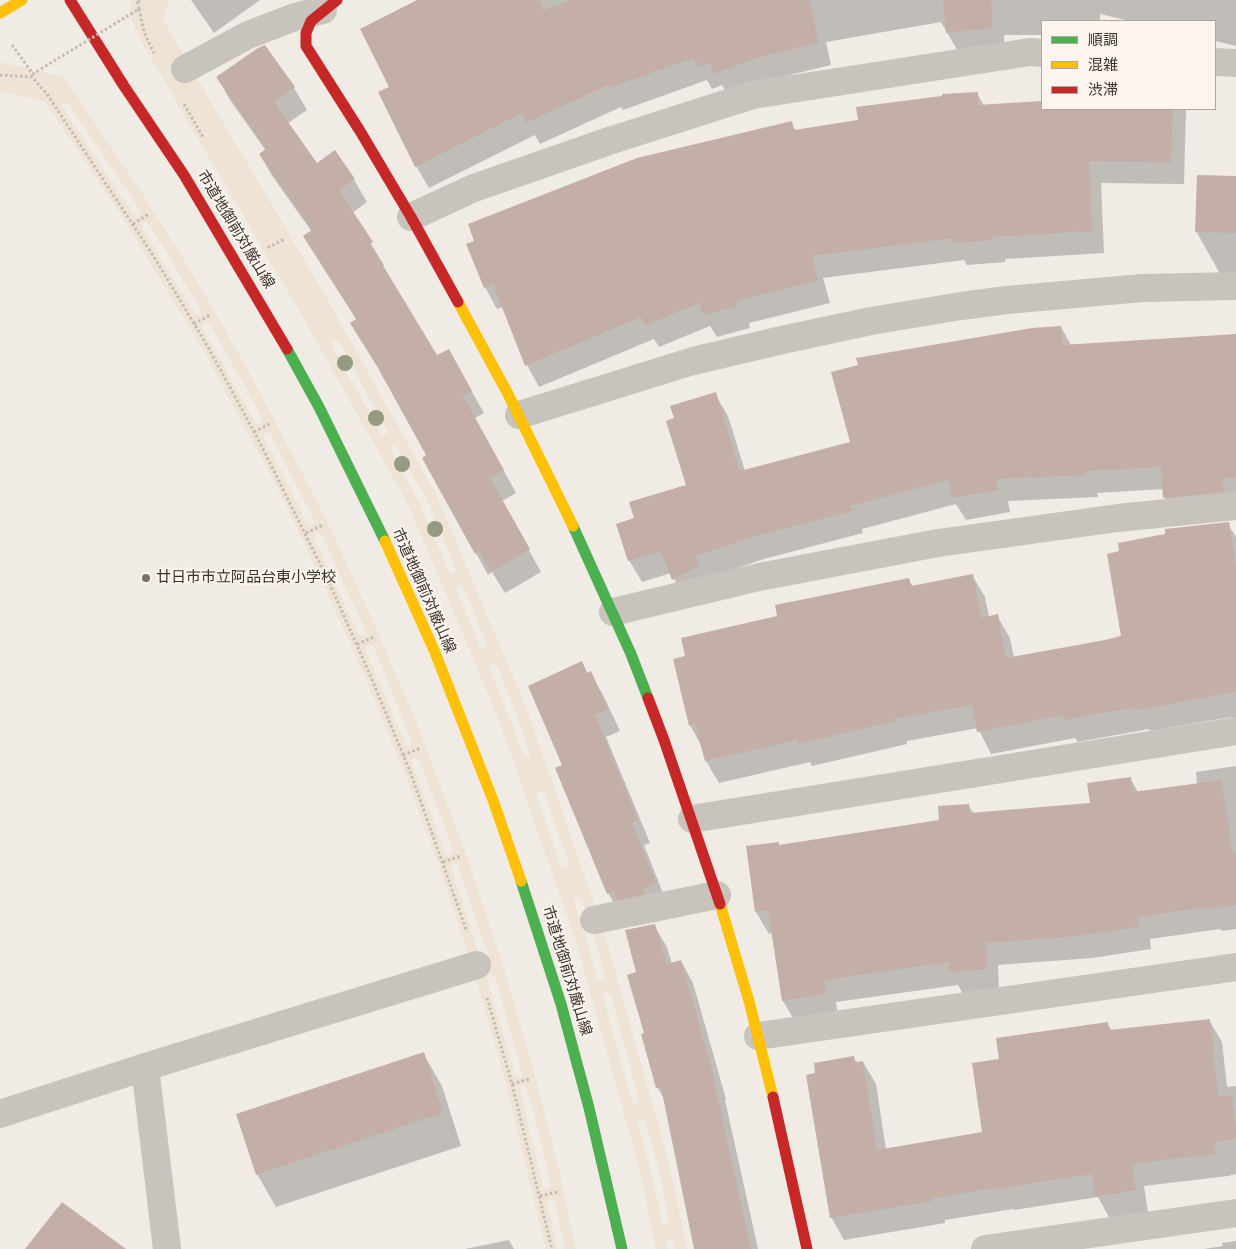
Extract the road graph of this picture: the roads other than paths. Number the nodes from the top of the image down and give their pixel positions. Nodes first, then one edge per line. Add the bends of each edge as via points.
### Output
1 (22, 0) edge
2 (70, 0) edge
3 (330, 5) edge
4 (0, 13) edge
5 (1041, 53) edge
6 (1216, 62) edge
7 (1236, 63) edge
8 (184, 69) dead end
9 (411, 217) junction
10 (1236, 286) edge
11 (519, 415) junction
12 (1236, 506) edge
13 (613, 612) junction
14 (1236, 731) edge
15 (692, 819) junction
16 (717, 894) junction
17 (594, 920) dead end
18 (478, 965) road end
19 (1236, 967) edge
20 (758, 1036) junction
21 (145, 1067) junction
22 (0, 1114) edge
23 (1236, 1213) edge
24 (167, 1249) edge
25 (622, 1249) edge
26 (807, 1249) edge
27 (985, 1249) edge

1 - 4 street
2 - 25 street, 市道地御前対厳山線 via 184,175 267,313 367,503 434,650 494,800 550,969 589,1108
3 - 8 street via 248,35
3 - 9 street via 311,21 306,33 306,46
5 - 9 street via 1030,52 753,96 474,188
6 - 7 street
9 - 11 street
10 - 11 street via 1143,288 1007,300 871,321 694,361
11 - 13 street
12 - 13 street via 1118,518 920,546 759,577
13 - 15 street
14 - 15 street
15 - 16 street
16 - 17 street
16 - 20 street
18 - 21 street
19 - 20 street
20 - 26 street
21 - 22 street
21 - 24 street
23 - 27 street

